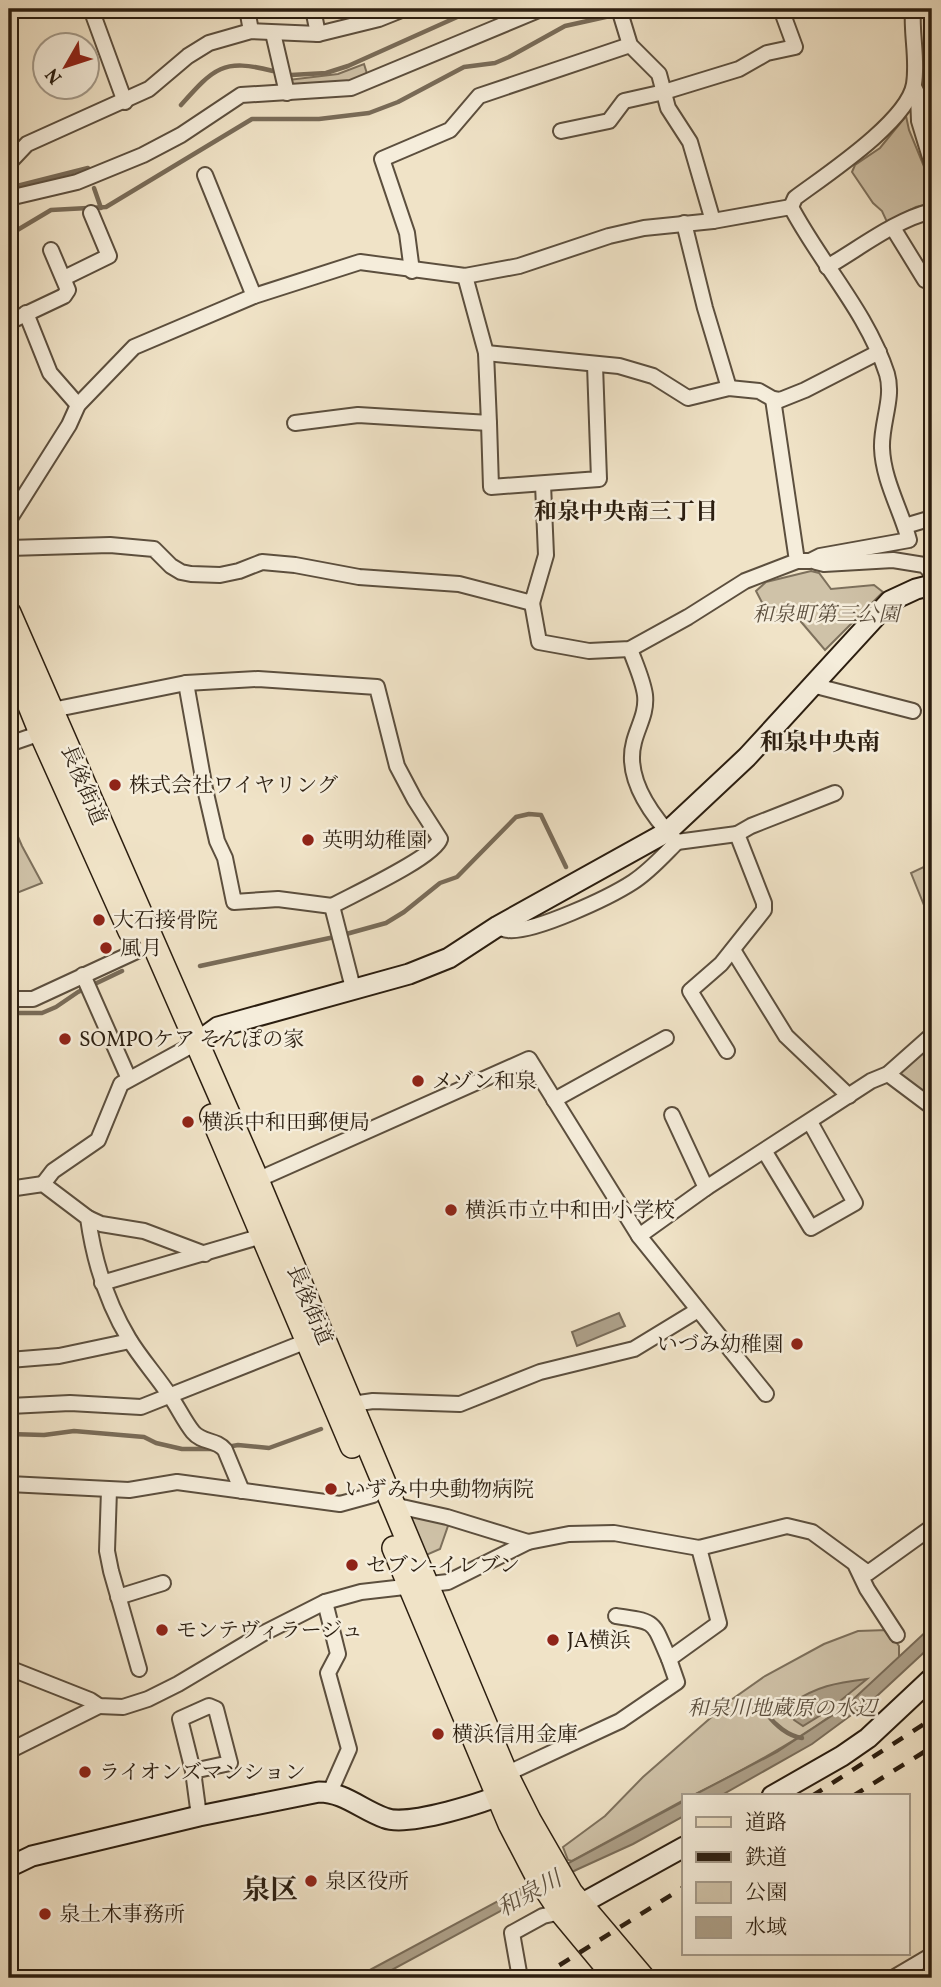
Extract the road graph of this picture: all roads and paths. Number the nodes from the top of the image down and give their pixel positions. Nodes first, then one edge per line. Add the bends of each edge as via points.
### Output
1 (90, 9) edge
2 (247, 9) edge
3 (313, 9) edge
4 (404, 9) edge
5 (541, 9) edge
6 (619, 9) edge
7 (781, 9) edge
8 (913, 9) edge
9 (378, 14) edge
10 (251, 30) junction
11 (273, 33) junction
12 (318, 34) junction
13 (630, 45) junction
14 (914, 87) junction
15 (664, 92) junction
16 (287, 93) junction
17 (125, 102) junction
18 (568, 125) dead end
19 (9, 163) edge
20 (932, 164) edge
21 (205, 175) dead end
22 (9, 198) edge
23 (791, 207) junction
24 (932, 211) edge
25 (91, 213) dead end
26 (713, 221) junction
27 (684, 223) junction
28 (893, 228) junction
29 (51, 250) dead end
30 (827, 267) junction
31 (412, 271) junction
32 (465, 276) junction
33 (64, 278) junction
34 (932, 283) edge
35 (254, 296) junction
36 (26, 313) junction
37 (9, 322) edge
38 (486, 352) junction
39 (879, 352) junction
40 (595, 365) junction
41 (729, 388) junction
42 (773, 399) junction
43 (78, 405) junction
44 (489, 423) junction
45 (296, 424) dead end
46 (543, 484) junction
47 (932, 518) edge
48 (9, 520) edge
49 (905, 526) junction
50 (9, 548) edge
51 (804, 561) junction
52 (932, 573) edge
53 (932, 585) edge
54 (532, 603) junction
55 (9, 613) edge
56 (630, 649) junction
57 (9, 654) edge
58 (186, 683) junction
59 (812, 685) junction
60 (52, 710) junction
61 (913, 711) dead end
62 (41, 733) junction
63 (9, 744) edge
64 (835, 793) dead end
65 (737, 834) junction
66 (672, 837) junction
67 (332, 906) junction
68 (498, 926) junction
69 (139, 950) junction
70 (733, 950) junction
71 (84, 977) junction
72 (353, 988) junction
73 (9, 1001) edge
74 (932, 1035) edge
75 (666, 1038) dead end
76 (190, 1048) junction
77 (727, 1051) dead end
78 (888, 1074) junction
79 (129, 1079) junction
80 (849, 1096) junction
81 (554, 1100) junction
82 (932, 1107) edge
83 (672, 1115) dead end
84 (810, 1122) junction
85 (765, 1152) junction
86 (257, 1180) junction
87 (43, 1184) junction
88 (706, 1188) junction
89 (9, 1189) edge
90 (88, 1217) junction
91 (262, 1236) junction
92 (639, 1236) junction
93 (205, 1254) junction
94 (102, 1283) junction
95 (698, 1310) junction
96 (130, 1341) junction
97 (307, 1341) junction
98 (9, 1360) edge
99 (766, 1394) dead end
100 (171, 1396) junction
101 (9, 1398) edge
102 (343, 1406) junction
103 (9, 1484) edge
104 (109, 1490) junction
105 (242, 1491) junction
106 (383, 1500) junction
107 (932, 1527) edge
108 (528, 1542) junction
109 (699, 1548) junction
110 (856, 1564) junction
111 (163, 1583) dead end
112 (417, 1586) junction
113 (118, 1597) junction
114 (325, 1602) junction
115 (616, 1616) dead end
116 (897, 1635) dead end
117 (669, 1659) junction
118 (9, 1668) edge
119 (139, 1669) dead end
120 (932, 1678) edge
121 (99, 1706) junction
122 (9, 1751) edge
123 (193, 1771) junction
124 (506, 1787) junction
125 (330, 1792) junction
126 (776, 1794) edge
127 (199, 1816) junction
128 (682, 1848) edge
129 (9, 1867) edge
130 (566, 1903) junction
131 (932, 1955) edge
132 (520, 1978) edge
133 (616, 1978) edge
134 (643, 1978) edge
135 (893, 1978) edge

1 - 17 street
2 - 10 street
3 - 12 street
4 - 9 street
5 - 16 street via 351,88
6 - 13 street
7 - 15 street via 795,47
8 - 14 street
9 - 12 street
10 - 11 street
10 - 17 street via 209,43
11 - 12 street
11 - 16 street
13 - 15 street via 659,74
13 - 31 street via 479,96 450,130 382,159 407,233
14 - 20 street
14 - 23 street via 906,107 795,198
15 - 18 street via 624,101 610,126
15 - 26 street via 668,108 690,142
16 - 22 street via 242,95 143,155 77,182
17 - 19 street via 27,144
21 - 35 street
23 - 26 street
23 - 30 street
24 - 28 street
25 - 33 street via 109,256
26 - 27 street
27 - 32 street via 609,236 519,266
27 - 41 street
28 - 30 street
28 - 34 street via 925,280
29 - 33 street
30 - 39 street via 860,313
31 - 32 street
31 - 35 street via 360,262
32 - 38 street
33 - 36 street via 68,290 64,296
35 - 43 street via 134,347
36 - 37 street
36 - 43 street via 50,373
38 - 40 street
38 - 44 street
39 - 42 street via 805,390
39 - 49 street via 889,385 882,450
40 - 41 street via 653,376 688,398
40 - 46 street via 599,480
41 - 42 street via 759,391
42 - 51 street
43 - 48 street
44 - 45 street via 358,415
44 - 46 street via 491,487
46 - 54 street via 547,555
47 - 49 street
49 - 51 street via 909,540
50 - 54 street via 110,545 154,549 171,566 191,575 220,575 262,562 359,577 459,584
51 - 52 street via 893,560 924,565
51 - 56 street via 745,581
53 - 59 street via 890,601
54 - 56 street via 539,642 589,651
55 - 60 main road, 長後街道
56 - 66 street via 645,695 631,771 646,802
57 - 62 main road, 長後街道
58 - 60 street
58 - 67 street via 216,841 225,858 234,902 278,899
58 - 67 street via 258,679 377,687 397,766 440,839 424,857
59 - 61 street
59 - 66 street
60 - 76 main road, 長後街道
62 - 63 street
62 - 69 main road, 長後街道
64 - 65 street
65 - 66 street
65 - 70 street via 764,910
66 - 68 street
66 - 68 street via 657,863 595,904 530,926 508,930
67 - 72 street
68 - 72 street via 449,958
69 - 71 street
69 - 76 main road, 長後街道
70 - 77 street via 690,991
70 - 80 street via 786,1036
71 - 73 street via 33,999
71 - 79 street
72 - 76 street via 218,1027
74 - 78 street
75 - 81 street
76 - 79 street
76 - 86 main road, 長後街道
76 - 91 main road, 長後街道
78 - 80 street
78 - 82 street
79 - 87 street via 121,1084 98,1140 53,1171
80 - 84 street
81 - 86 street via 529,1059
81 - 92 street
83 - 88 street
84 - 85 street
84 - 85 street via 855,1203 811,1228
85 - 88 street
86 - 102 main road, 長後街道
87 - 89 street
87 - 90 street
88 - 92 street
90 - 93 street via 101,1224 144,1231
90 - 94 street
91 - 93 street
91 - 97 main road, 長後街道
92 - 95 street
93 - 94 street
94 - 96 street
95 - 99 street
95 - 102 street via 634,1349 540,1372 460,1404
96 - 98 street via 60,1356
96 - 100 street
97 - 100 street
97 - 102 main road, 長後街道
100 - 101 street via 141,1407 69,1402 10,1406
100 - 105 street via 194,1432 223,1448
102 - 106 main road, 長後街道
103 - 104 street
104 - 105 street via 177,1482
104 - 113 street via 107,1551
105 - 106 street via 340,1504
106 - 108 street
106 - 112 main road, 長後街道
107 - 110 street via 868,1573
108 - 109 street via 569,1534 614,1533
108 - 112 street via 448,1582
109 - 110 street via 787,1526 812,1532
109 - 117 street via 719,1623
110 - 116 street
111 - 113 street
112 - 114 street via 361,1592
112 - 124 main road, 長後街道
113 - 119 street
114 - 121 street via 173,1687 123,1707
114 - 125 street via 338,1654 328,1673 349,1749
115 - 117 street via 649,1621
117 - 124 street via 677,1682
118 - 121 street
120 - 126 street via 868,1738
121 - 122 street
123 - 123 street via 180,1718 209,1706 216,1709 230,1763
123 - 127 street
124 - 125 street via 407,1821 394,1821
124 - 130 main road, 長後街道
125 - 127 street
127 - 129 street via 32,1856
128 - 130 street
130 - 132 street via 512,1933
130 - 133 main road, 長後街道
130 - 134 main road, 長後街道
131 - 135 street

